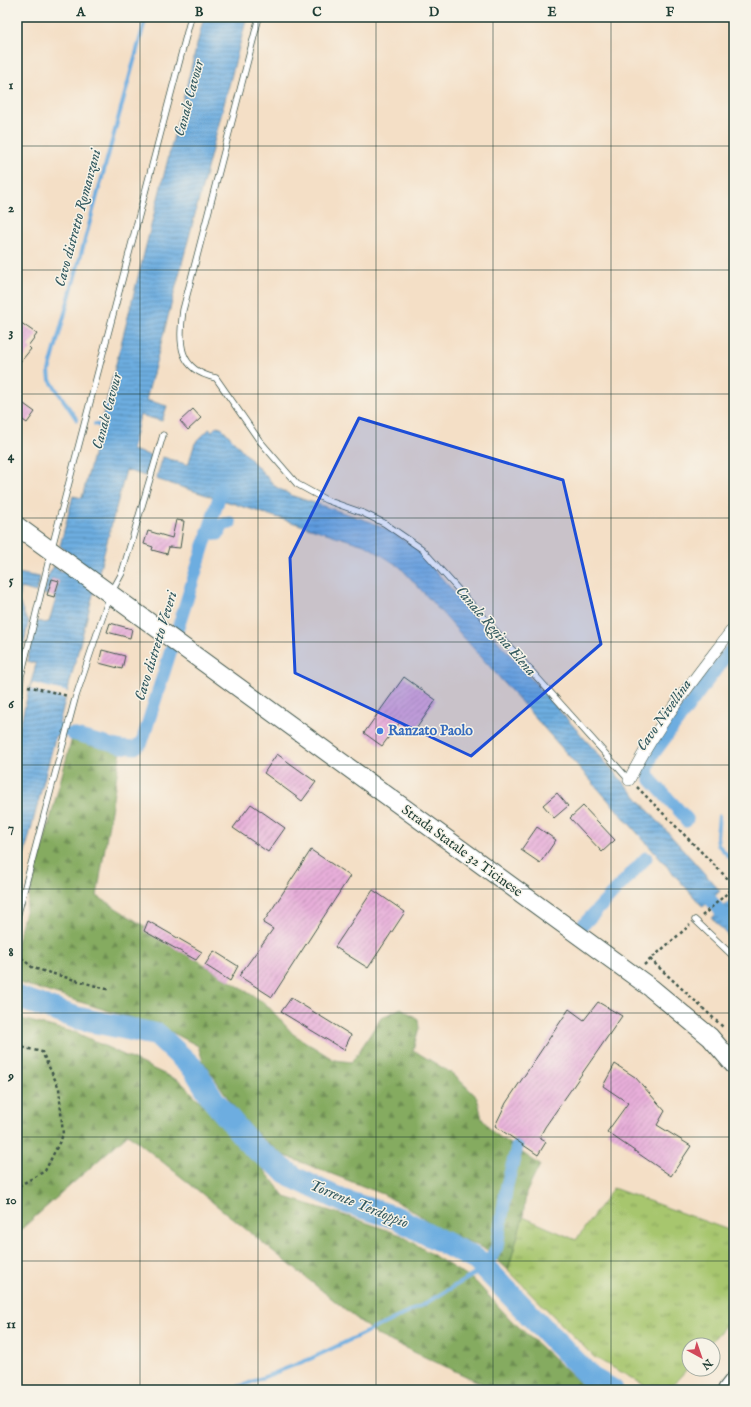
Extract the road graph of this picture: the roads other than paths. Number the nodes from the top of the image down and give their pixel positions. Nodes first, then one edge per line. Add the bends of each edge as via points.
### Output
1 (191, 17) edge
2 (259, 17) edge
3 (163, 435) dead end
4 (17, 526) edge
5 (55, 554) junction
6 (105, 591) junction
7 (734, 627) edge
8 (19, 676) edge
9 (17, 702) edge
10 (629, 780) joint
11 (17, 917) edge
12 (695, 920) road end
13 (734, 957) edge
14 (734, 1065) edge
15 (734, 1381) edge
16 (727, 1390) edge

1 - 5 lane
2 - 10 lane via 183,310 180,339 183,352 190,364 202,375 216,378 259,440 297,484 326,500 384,523 422,549
3 - 6 lane via 122,573
4 - 5 main road
5 - 6 main road
5 - 8 lane
6 - 11 lane
6 - 14 main road, Strada Statale 32 Ticinese via 633,975 710,1037
7 - 10 street via 664,721
8 - 9 lane via 20,692
12 - 13 lane
15 - 16 main road

